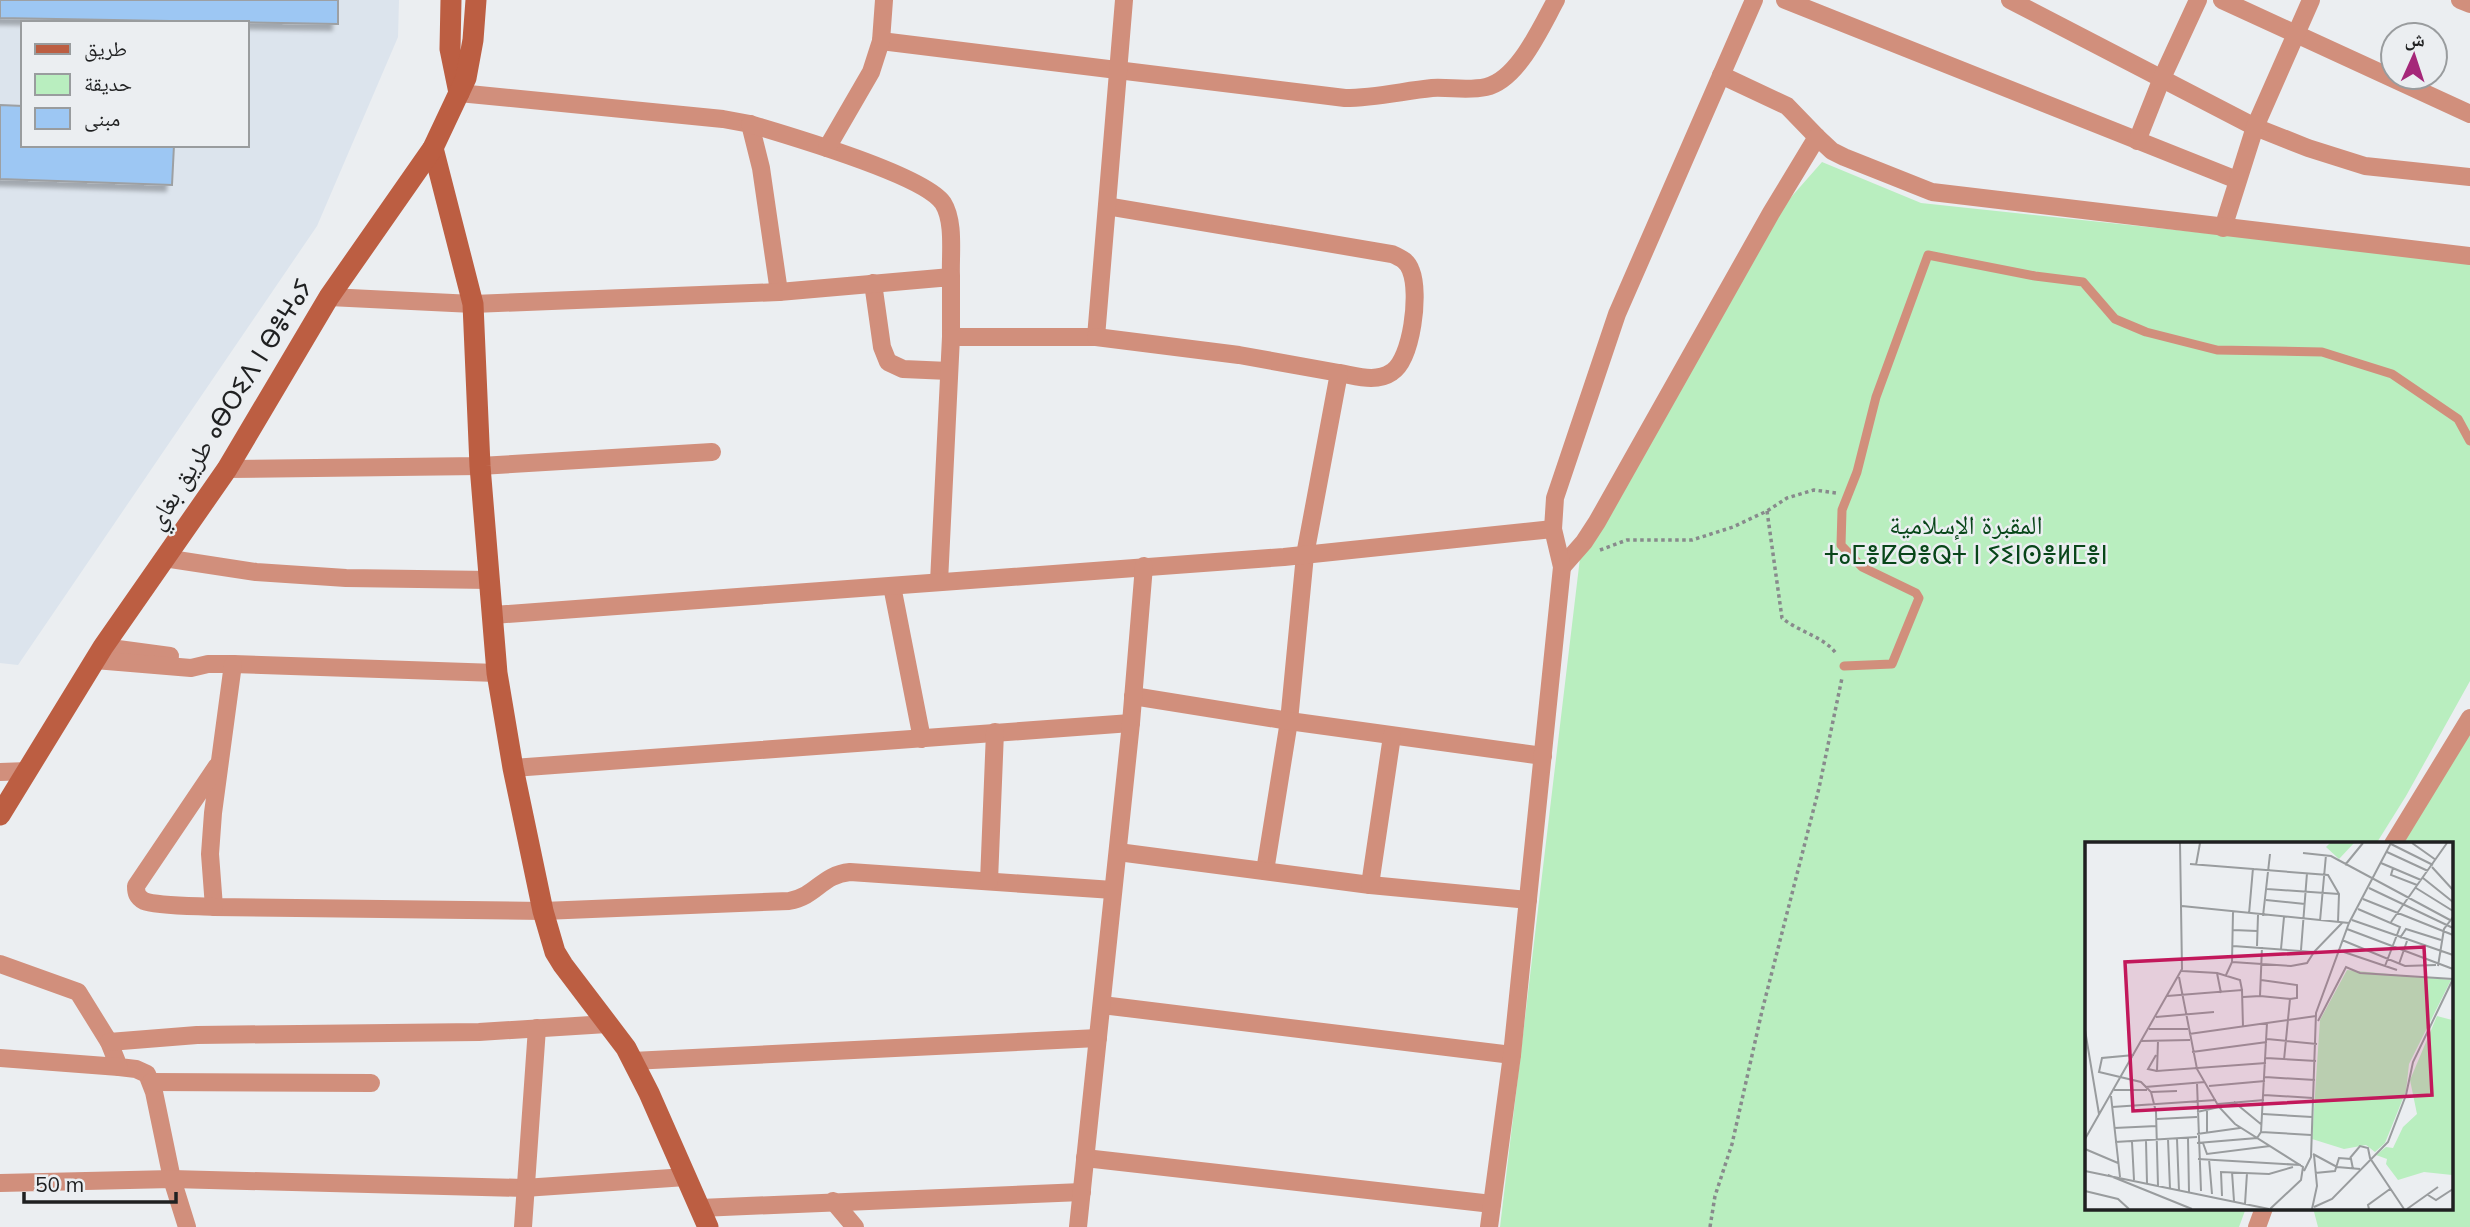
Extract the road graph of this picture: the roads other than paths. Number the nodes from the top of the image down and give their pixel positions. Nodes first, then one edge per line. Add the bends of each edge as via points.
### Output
1 (451, 0) edge
2 (476, 0) edge
3 (884, 0) edge
4 (1124, 0) edge
5 (1556, 0) edge
6 (1755, 0) edge
7 (1785, 0) edge
8 (2010, 0) edge
9 (2197, 0) edge
10 (2222, 0) edge
11 (2311, 0) edge
12 (2460, 0) edge
13 (2470, 4) edge
14 (2294, 34) junction
15 (881, 41) junction
16 (1118, 70) junction
17 (1721, 75) junction
18 (2162, 78) junction
19 (459, 93) junction
20 (2470, 114) edge
21 (750, 124) junction
22 (2255, 127) junction
23 (1817, 138) junction
24 (2137, 141) junction
25 (433, 148) junction
26 (827, 148) junction
27 (2470, 177) edge
28 (2237, 180) junction
29 (1107, 206) junction
30 (2223, 228) junction
31 (2470, 256) edge
32 (951, 277) junction
33 (873, 284) junction
34 (779, 292) junction
35 (329, 297) junction
36 (474, 304) junction
37 (951, 337) junction
38 (1096, 337) junction
39 (949, 372) junction
40 (1339, 373) junction
41 (2470, 441) edge
42 (712, 452) dead end
43 (481, 466) junction
44 (227, 469) junction
45 (1553, 529) junction
46 (1305, 555) junction
47 (164, 558) junction
48 (1144, 566) junction
49 (1562, 567) junction
50 (490, 580) junction
51 (939, 582) junction
52 (892, 586) junction
53 (493, 615) junction
54 (99, 654) junction
55 (233, 664) junction
56 (1844, 666) road end
57 (497, 673) junction
58 (1133, 696) junction
59 (2470, 718) edge
60 (1289, 721) junction
61 (1131, 723) junction
62 (995, 732) junction
63 (1392, 736) junction
64 (922, 739) junction
65 (1543, 756) junction
66 (219, 763) junction
67 (513, 768) junction
68 (27, 771) junction
69 (0, 772) edge
70 (0, 815) edge
71 (2394, 842) edge
72 (1118, 852) junction
73 (1265, 871) junction
74 (989, 881) junction
75 (1370, 885) junction
76 (1113, 890) junction
77 (1528, 900) junction
78 (214, 907) junction
79 (543, 911) junction
80 (0, 964) edge
81 (1101, 1005) junction
82 (607, 1024) junction
83 (537, 1028) junction
84 (1098, 1038) junction
85 (109, 1042) junction
86 (1511, 1055) junction
87 (0, 1058) edge
88 (632, 1060) junction
89 (120, 1067) junction
90 (151, 1082) junction
91 (371, 1083) dead end
92 (1086, 1158) junction
93 (686, 1177) junction
94 (172, 1178) junction
95 (0, 1183) edge
96 (524, 1188) junction
97 (1082, 1192) junction
98 (833, 1201) junction
99 (1492, 1205) junction
100 (2263, 1210) edge
101 (704, 1217) edge
102 (187, 1227) edge
103 (523, 1227) edge
104 (855, 1227) edge
105 (1078, 1227) edge
106 (1489, 1227) edge
107 (2257, 1227) edge

1 - 19 street via 450,49
2 - 19 street, طريق بغاي ⴰⴱⵔⵉⴷ ⵏ ⴱⴻⵖⴰⵢ via 471,61
3 - 15 street
4 - 16 street
5 - 16 street via 1510,73 1489,87 1345,98
6 - 17 street
7 - 24 street
8 - 18 street
9 - 18 street
10 - 14 street
11 - 14 street
12 - 13 street
14 - 20 street
14 - 22 street
15 - 16 street
15 - 26 street via 872,72
16 - 29 street
17 - 23 street via 1787,106
17 - 45 street via 1617,314 1555,498
18 - 22 street
18 - 24 street
19 - 21 street
19 - 25 street, طريق بغاي ⴰⴱⵔⵉⴷ ⵏ ⴱⴻⵖⴰⵢ
21 - 26 street
21 - 34 street via 761,167
22 - 27 street via 2365,166
22 - 28 street
23 - 30 street via 1844,157 1931,192
23 - 49 street via 1597,522
24 - 28 street
25 - 35 street, طريق بغاي ⴰⴱⵔⵉⴷ ⵏ ⴱⴻⵖⴰⵢ
25 - 36 street
26 - 32 street via 934,193 949,218
28 - 30 street
29 - 38 street
29 - 40 street via 1392,254 1406,261 1415,296 1401,365 1373,379
30 - 31 street
32 - 33 street
32 - 37 street
33 - 34 street
33 - 39 street via 888,362 903,369
34 - 36 street
35 - 36 street
35 - 44 street, طريق بغاي ⴰⴱⵔⵉⴷ ⵏ ⴱⴻⵖⴰⵢ
36 - 43 street
37 - 38 street
37 - 39 street
38 - 40 street
39 - 51 street
40 - 46 street
41 - 56 lane via 2458,419 2392,374 2322,352 2217,350 2158,335 2115,319 2083,282 1928,255 1876,397 1842,510 1842,545 1862,567 1919,598 1892,663
42 - 43 street
43 - 44 street
43 - 50 street
44 - 47 street, طريق بغاي ⴰⴱⵔⵉⴷ ⵏ ⴱⴻⵖⴰⵢ
45 - 46 street
45 - 49 street
46 - 48 street
46 - 60 street
47 - 50 street via 256,572
47 - 54 street, طريق بغاي ⴰⴱⵔⵉⴷ ⵏ ⴱⴻⵖⴰⵢ
48 - 51 street
48 - 58 street
49 - 65 street
50 - 53 street
51 - 52 street
52 - 53 street
52 - 64 street
53 - 57 street
54 - 55 street via 191,668
54 - 68 street, طريق بغاي ⴰⴱⵔⵉⴷ ⵏ ⴱⴻⵖⴰⵢ
55 - 57 street
55 - 66 street
57 - 67 street
58 - 60 street
58 - 61 street
59 - 71 street
60 - 63 street
60 - 73 street
61 - 62 street
61 - 72 street
62 - 64 street
62 - 74 street
63 - 65 street
63 - 75 street
64 - 67 street
65 - 77 street
66 - 78 street via 210,854
66 - 78 street via 136,886 137,895 147,902
67 - 79 street
68 - 69 street
68 - 70 street, طريق بغاي ⴰⴱⵔⵉⴷ ⵏ ⴱⴻⵖⴰⵢ
72 - 73 street
72 - 76 street
73 - 75 street
74 - 76 street
74 - 79 street via 850,872 827,878 802,899 789,901
75 - 77 street
76 - 81 street
77 - 86 street
78 - 79 street
79 - 82 street via 555,952
80 - 85 street via 78,992
81 - 84 street
81 - 86 street
82 - 83 street
82 - 88 street
83 - 85 street via 197,1035
83 - 96 street
84 - 88 street
84 - 92 street
85 - 89 street
86 - 99 street
87 - 89 street
88 - 93 street
89 - 90 street via 142,1071
90 - 91 street
90 - 94 street
92 - 97 street
92 - 99 street
93 - 96 street
93 - 101 street
94 - 95 street
94 - 96 street
94 - 102 street
96 - 103 street
97 - 98 street
97 - 105 street
98 - 101 street
98 - 104 street
99 - 106 street
100 - 107 street

